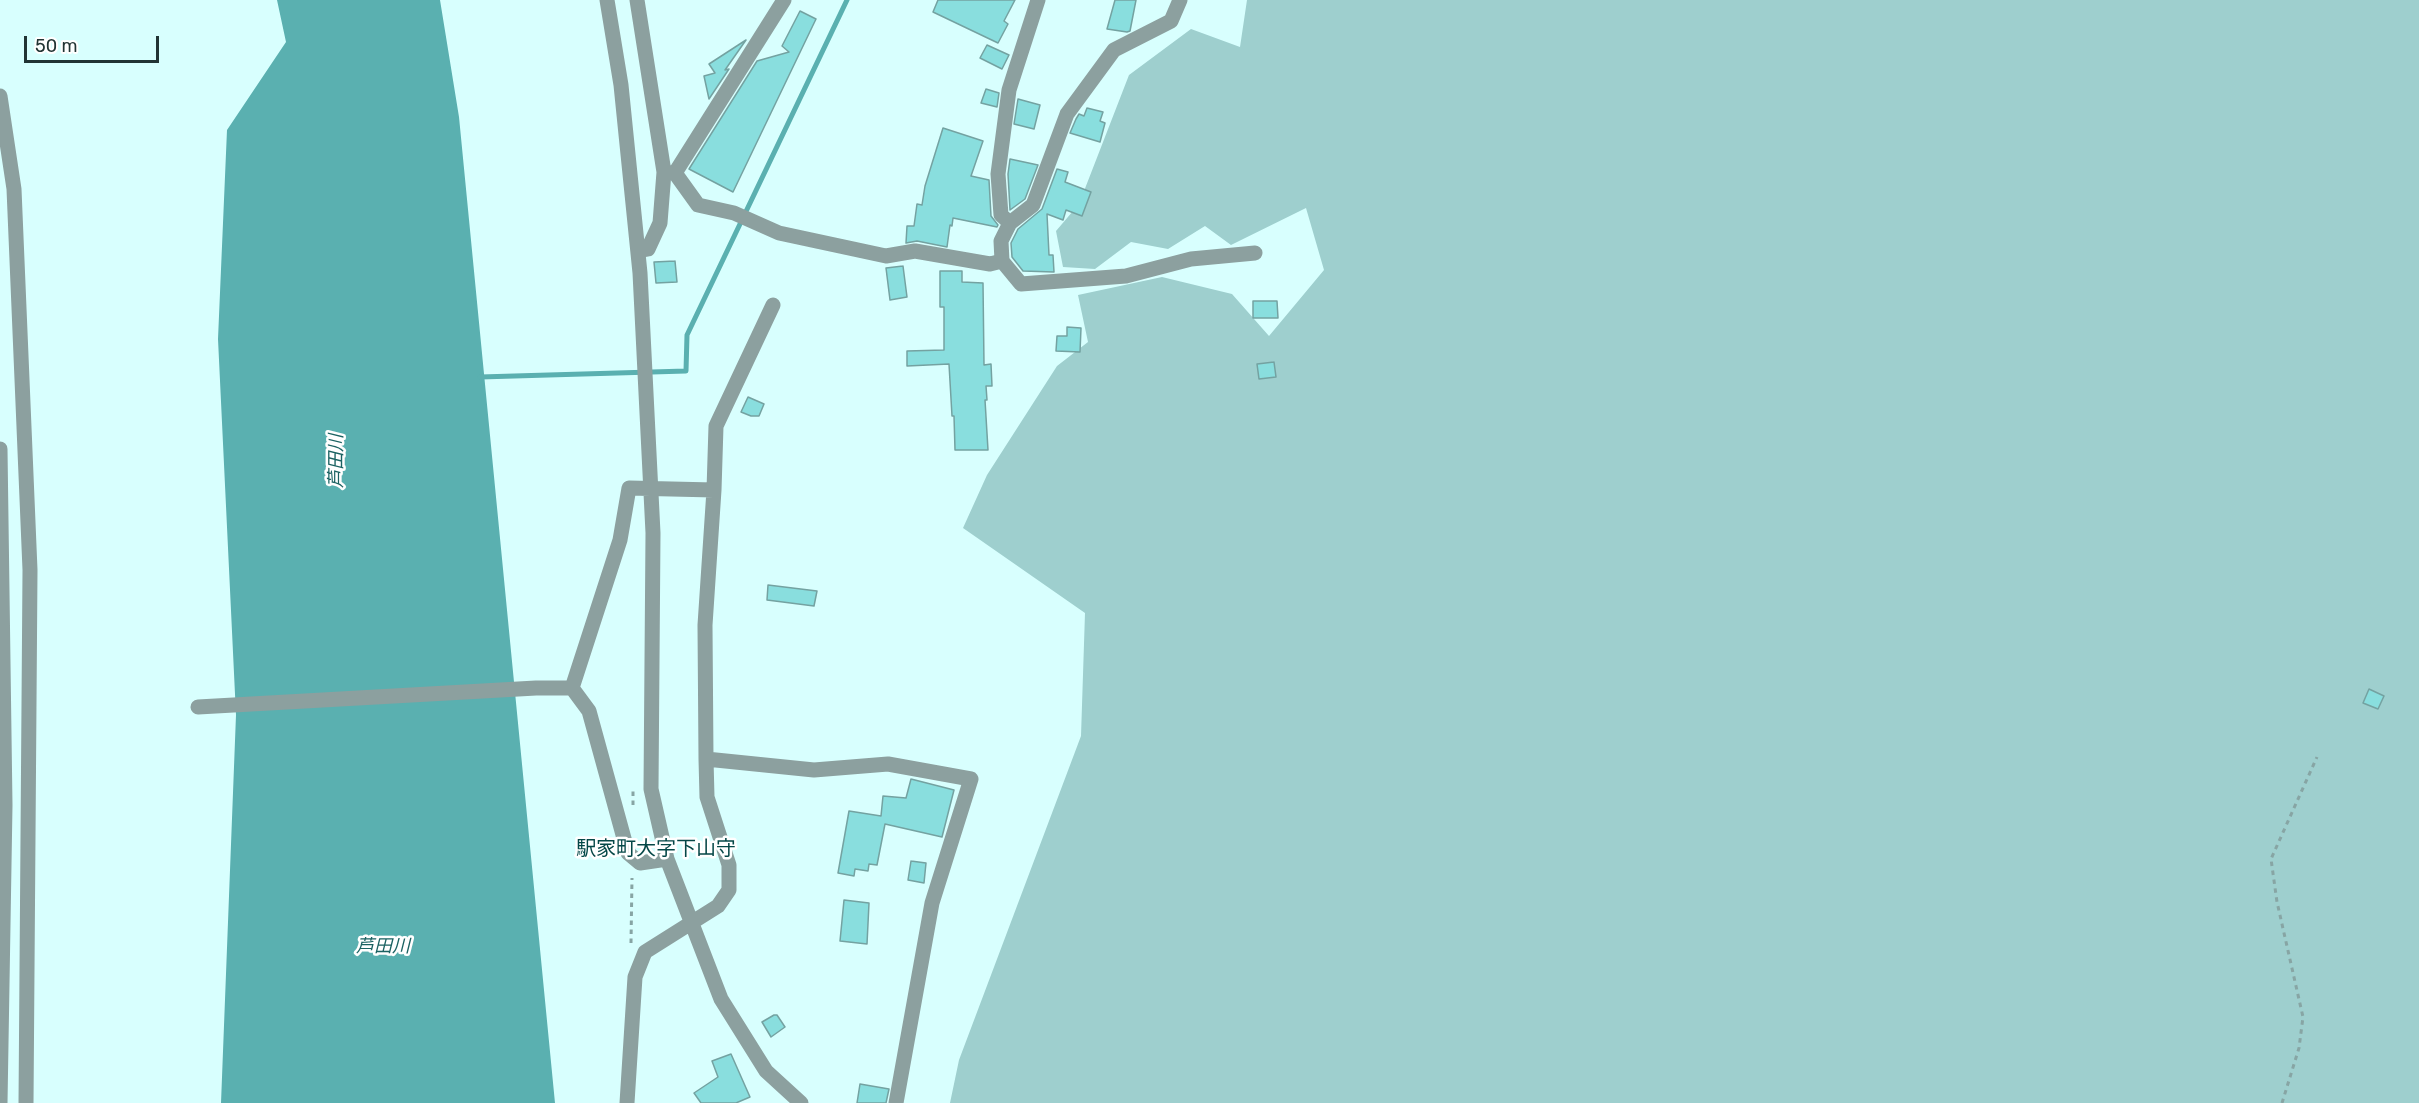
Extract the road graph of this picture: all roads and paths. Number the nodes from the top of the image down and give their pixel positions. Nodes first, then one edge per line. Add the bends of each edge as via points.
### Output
1 (607, 0) edge
2 (637, 0) edge
3 (784, 0) edge
4 (1038, 0) edge
5 (1180, 0) edge
6 (0, 96) edge
7 (670, 173) junction
8 (1010, 223) junction
9 (638, 251) junction
10 (1255, 254) dead end
11 (1002, 261) junction
12 (773, 305) dead end
13 (0, 449) edge
14 (650, 490) junction
15 (714, 490) junction
16 (572, 688) junction
17 (198, 707) dead end
18 (2317, 757) dead end
19 (706, 759) junction
20 (667, 860) junction
21 (692, 923) junction
22 (794, 1101) edge
23 (0, 1103) edge
24 (27, 1103) edge
25 (627, 1103) edge
26 (896, 1103) edge
27 (2282, 1103) edge

1 - 9 street via 621,85
2 - 7 street
3 - 7 street
4 - 8 street via 1009,90 998,174 1001,215
5 - 8 street via 1171,21 1114,51 1067,114 1033,205
6 - 24 street via 14,189 30,570
7 - 9 street via 660,223 648,249
7 - 11 street via 698,206 734,213 778,233 886,256 915,251 990,264
8 - 11 street via 1001,241
9 - 14 street
10 - 11 street via 1191,259 1126,276 1021,284
12 - 15 street via 716,426
13 - 23 street via 6,805
14 - 15 street
14 - 16 street via 629,488 620,540
14 - 20 street via 651,789
15 - 19 street via 705,625
16 - 17 street
16 - 20 street via 589,711 628,853 640,863
18 - 27 path via 2271,859 2303,1017 2299,1048
19 - 21 street via 707,797 729,865 729,890 718,906
19 - 26 street via 814,770 888,764 971,779 932,903
20 - 21 street
21 - 22 street via 721,999 766,1071
21 - 25 street via 645,952 635,977

